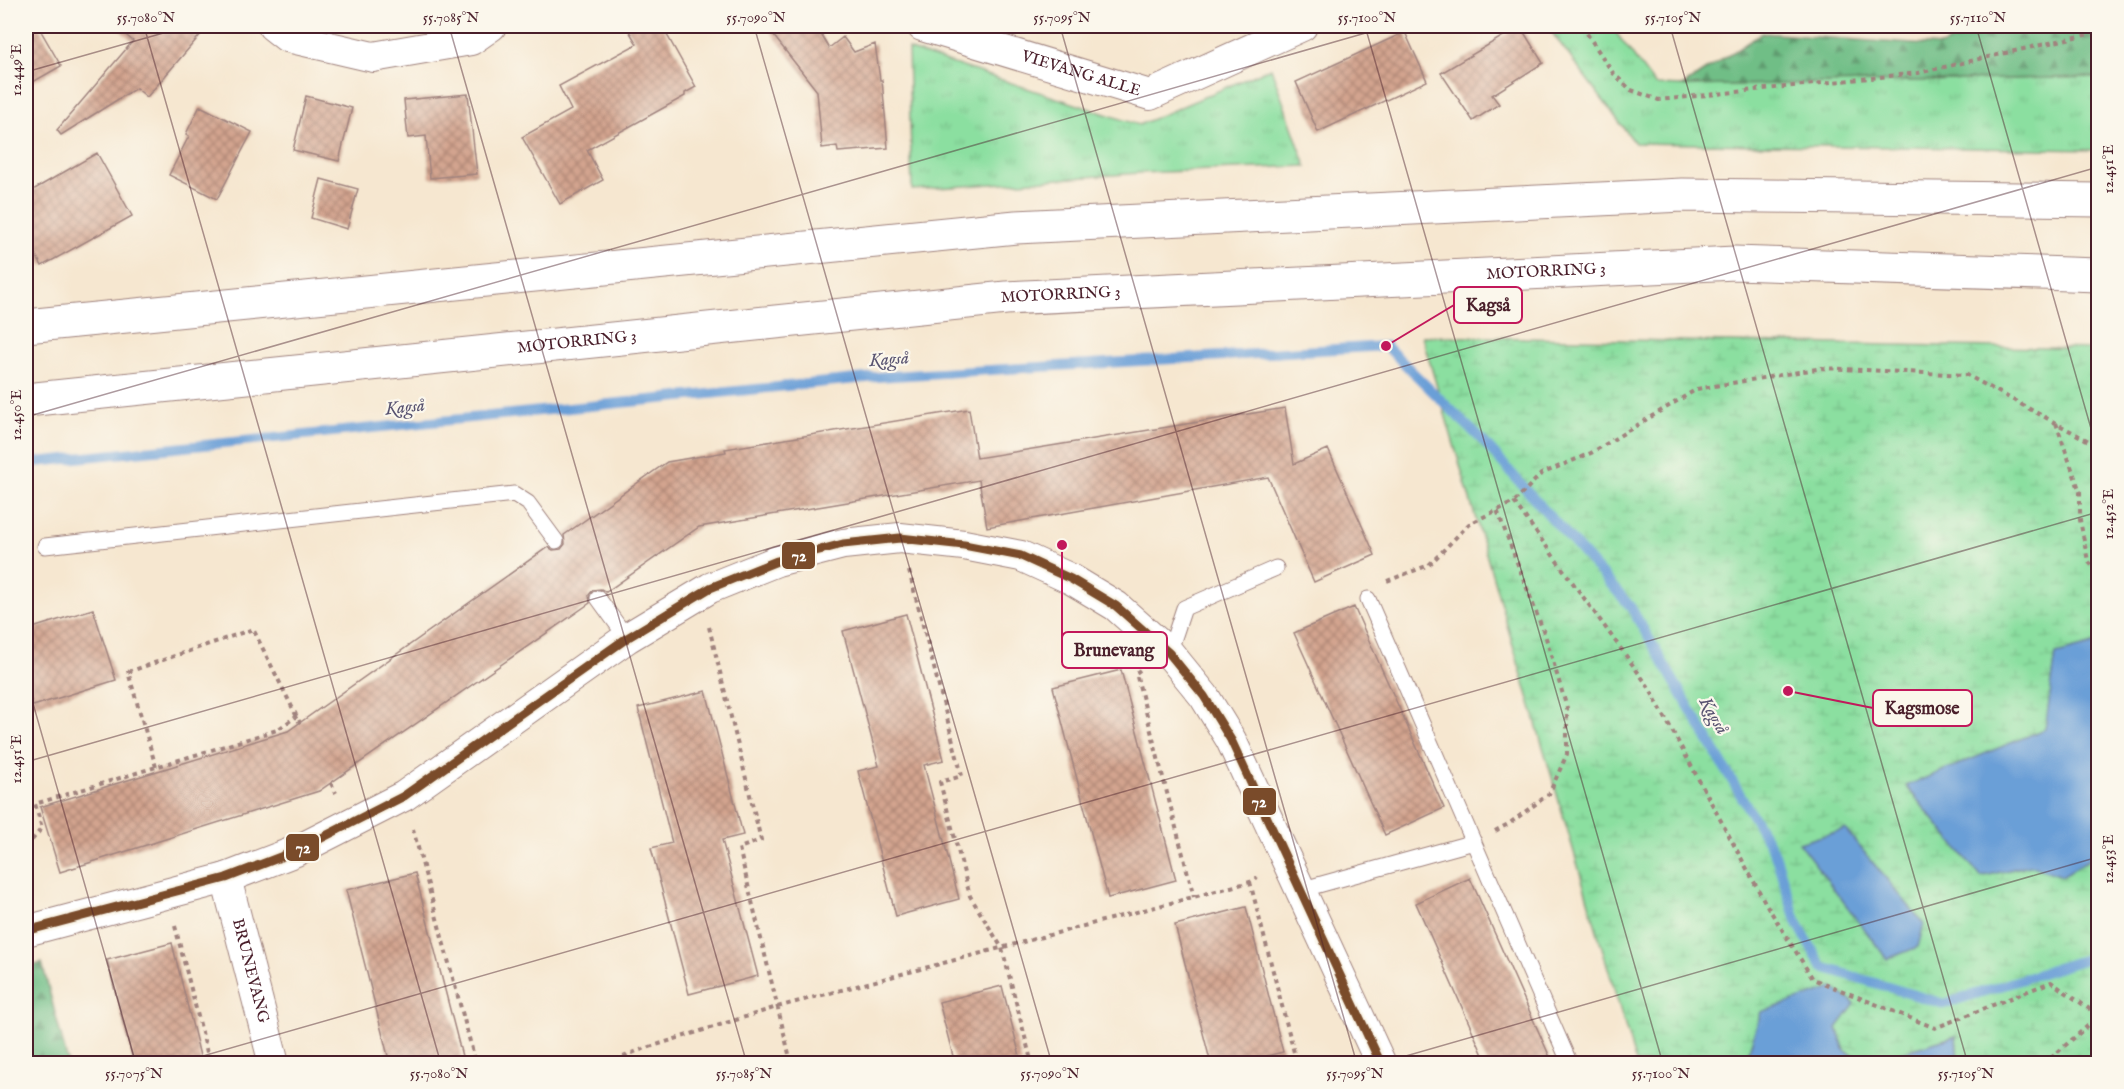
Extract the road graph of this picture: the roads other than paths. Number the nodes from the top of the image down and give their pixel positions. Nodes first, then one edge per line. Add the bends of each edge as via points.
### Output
1 (273, 26) edge
2 (491, 26) edge
3 (922, 26) edge
4 (1302, 26) edge
5 (2098, 200) edge
6 (2098, 275) edge
7 (26, 326) edge
8 (26, 400) edge
9 (556, 541) dead end
10 (45, 546) dead end
11 (1276, 568) dead end
12 (598, 597) dead end
13 (1368, 599) road end
14 (627, 638) junction
15 (1169, 653) junction
16 (1474, 842) junction
17 (1294, 877) junction
18 (226, 878) junction
19 (26, 931) edge
20 (274, 1064) edge
21 (1381, 1064) edge
22 (1570, 1064) edge

1 - 2 street via 287,37 373,57 471,40
3 - 4 street, VIEVANG ALLE via 1150,95
5 - 7 highway via 1682,195 1016,227
6 - 8 highway, MOTORRING 3 via 1735,263 1006,298
9 - 10 lane via 528,503 514,494
11 - 15 lane via 1184,608
12 - 14 lane
13 - 16 lane
14 - 15 street via 710,588 777,561 843,544 900,538 1021,556 1116,606
14 - 18 street via 404,796 296,851
15 - 17 street via 1204,696 1231,740
16 - 17 lane
16 - 22 lane
17 - 21 street
18 - 19 street
18 - 20 street, BRUNEVANG

